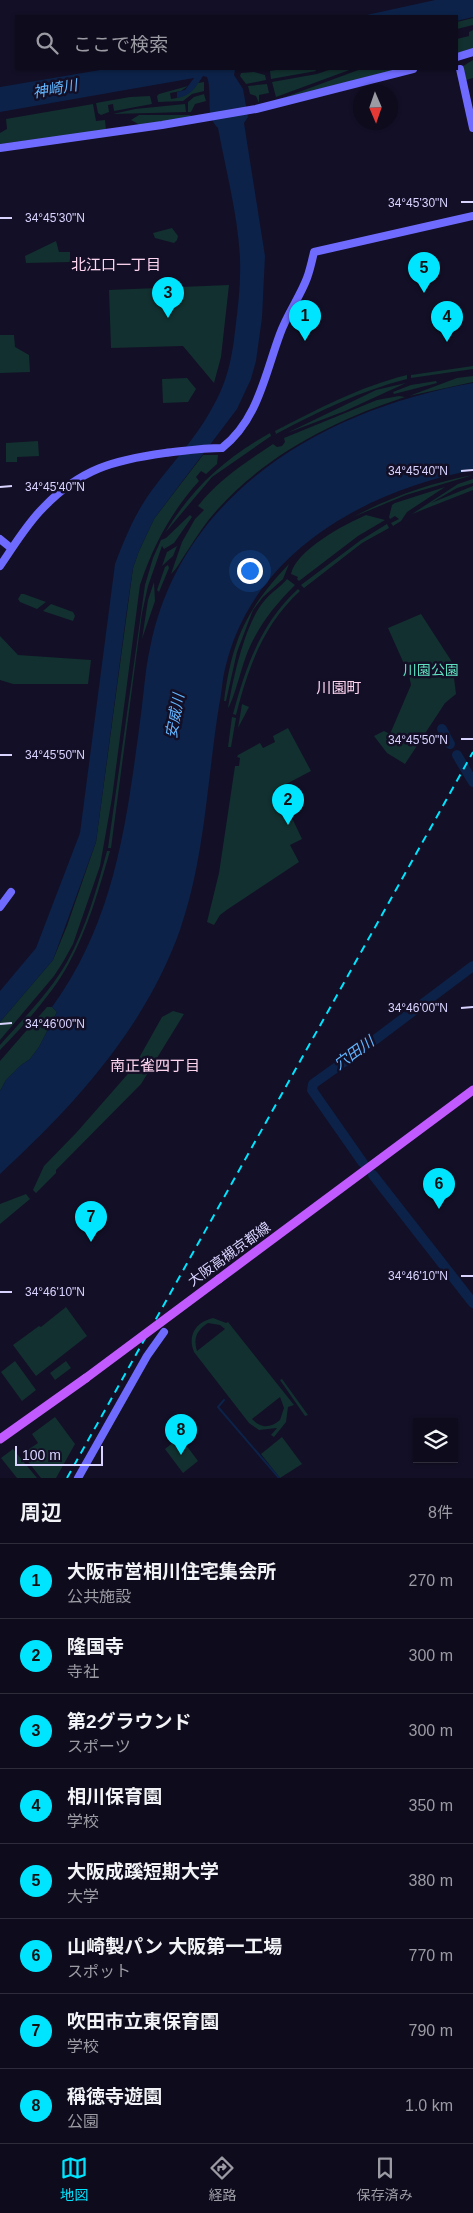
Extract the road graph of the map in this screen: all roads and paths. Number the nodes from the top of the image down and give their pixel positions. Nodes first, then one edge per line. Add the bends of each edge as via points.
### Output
1 (473, 52) edge
2 (458, 57) edge
3 (460, 69) dead end
4 (409, 70) edge
5 (473, 128) edge
6 (0, 148) edge
7 (473, 216) edge
8 (0, 539) edge
9 (11, 548) junction
10 (0, 566) edge
11 (11, 892) dead end
12 (0, 907) edge
13 (473, 1090) edge
14 (164, 1332) dead end
15 (0, 1439) edge
16 (78, 1478) edge

1 - 2 street
3 - 5 street
4 - 6 street via 248,110
7 - 9 street via 314,252 257,401 242,429 230,441 222,448 148,454 115,462 78,478 44,506
8 - 9 street
9 - 10 street
11 - 12 street
13 - 15 main road, 大阪高槻京都線, bridge
14 - 16 street

